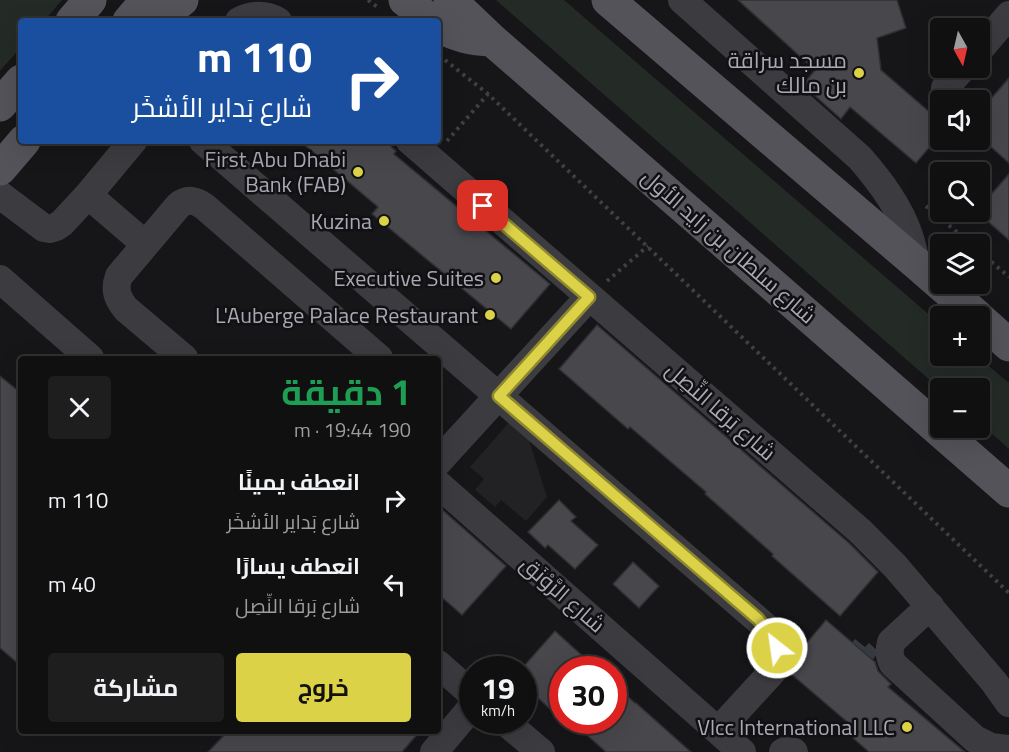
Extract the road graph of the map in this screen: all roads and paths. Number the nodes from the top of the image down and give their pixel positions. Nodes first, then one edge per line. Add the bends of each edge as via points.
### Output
1 (79, 0) edge
2 (90, 0) edge
3 (147, 0) edge
4 (182, 0) edge
5 (405, 0) edge
6 (450, 0) edge
7 (608, 0) edge
8 (682, 0) edge
9 (1009, 15) edge
10 (73, 18) edge
11 (75, 18) edge
12 (132, 18) edge
13 (160, 18) edge
14 (247, 18) edge
15 (270, 18) edge
16 (427, 18) edge
17 (441, 28) edge
18 (990, 37) edge
19 (492, 40) junction
20 (441, 57) edge
21 (18, 84) edge
22 (488, 94) junction
23 (0, 105) edge
24 (21, 144) edge
25 (130, 144) edge
26 (206, 144) edge
27 (413, 144) edge
28 (430, 160) junction
29 (0, 169) edge
30 (0, 195) edge
31 (88, 195) junction
32 (145, 244) junction
33 (648, 246) junction
34 (990, 261) edge
35 (916, 263) junction
36 (1009, 277) edge
37 (0, 279) edge
38 (589, 297) junction
39 (964, 306) edge
40 (990, 328) edge
41 (1009, 345) edge
42 (88, 356) edge
43 (182, 356) edge
44 (377, 356) edge
45 (499, 396) junction
46 (441, 459) edge
47 (441, 487) edge
48 (1009, 491) edge
49 (1009, 593) edge
50 (930, 606) junction
51 (441, 667) edge
52 (459, 683) edge
53 (1009, 703) edge
54 (459, 722) edge
55 (718, 731) junction
56 (520, 734) edge
57 (1009, 749) edge
58 (434, 752) edge
59 (541, 752) edge
60 (742, 752) edge
61 (783, 752) edge
62 (794, 752) edge

1 - 10 main road
2 - 11 main road
3 - 12 main road
4 - 13 main road
5 - 16 main road
6 - 19 main road, شارع سلطان بن زايد الأول
7 - 35 main road
8 - 35 street via 860,158 899,214
9 - 18 street
14 - 15 street
17 - 19 main road via 473,39
19 - 48 main road, شارع سلطان بن زايد الأول
20 - 22 path
21 - 23 main road
22 - 28 path
22 - 33 path
24 - 29 main road
25 - 31 street
26 - 45 street
27 - 28 street, شارع بَرقا النِّصِل
28 - 38 street, شارع بَرقا النِّصِل
30 - 31 street via 50,229 62,223
31 - 32 street
32 - 43 street via 119,276 116,294 126,309
32 - 44 street via 182,202 200,203
33 - 38 path
33 - 49 path
34 - 36 path
35 - 39 main road
37 - 42 street
38 - 45 street
38 - 50 street, شارع بَرقا النِّصِل via 860,531
40 - 41 main road
45 - 46 street
45 - 55 street via 758,619 773,637 777,648 773,671
47 - 55 street, شارع الرَّوْنَق
50 - 53 street, شارع بَرقا النِّصِل
50 - 57 street via 891,642 893,664 975,739 991,747
51 - 52 street
54 - 58 street
55 - 60 street, شارع الرَّوْنَق
56 - 59 street
61 - 62 street

